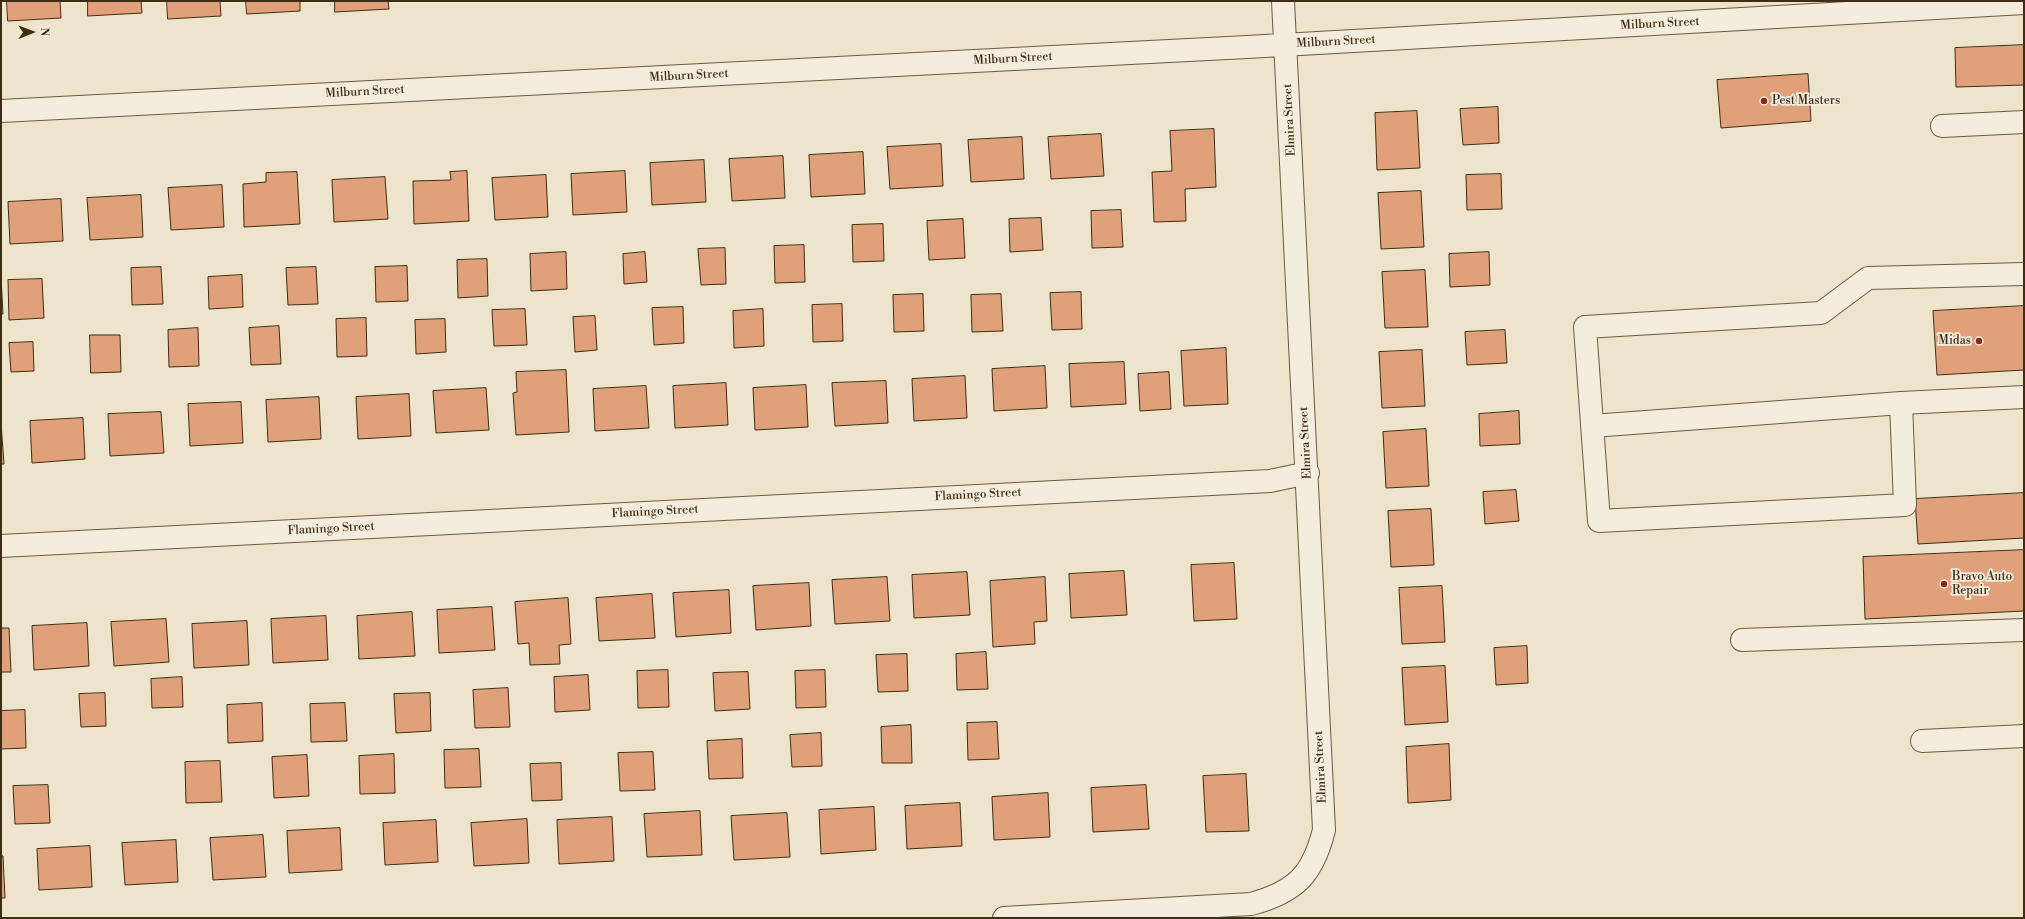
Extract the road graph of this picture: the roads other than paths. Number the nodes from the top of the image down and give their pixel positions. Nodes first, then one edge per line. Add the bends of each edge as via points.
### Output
1 (1283, 1) edge
2 (2024, 3) edge
3 (1844, 7) edge
4 (1286, 45) junction
5 (1, 111) edge
6 (2024, 122) edge
7 (1942, 126) dead end
8 (2024, 274) edge
9 (2024, 397) edge
10 (1901, 403) junction
11 (1592, 426) junction
12 (1308, 473) junction
13 (1, 546) edge
14 (2024, 630) edge
15 (1742, 640) dead end
16 (2024, 736) edge
17 (1922, 741) dead end
18 (1004, 918) edge

1 - 4 street, Elmira Street
2 - 3 street, Milburn Street
3 - 4 street, Milburn Street
4 - 5 street, Milburn Street
4 - 12 street, Elmira Street
6 - 7 street
8 - 11 street via 1868,278 1820,313 1585,327
9 - 10 street
10 - 11 street
10 - 11 street via 1905,505 1599,521
12 - 13 street, Flamingo Street via 1270,480
12 - 18 street, Elmira Street via 1324,830 1319,851 1308,871 1292,887 1273,898 1251,904
14 - 15 street
16 - 17 street

